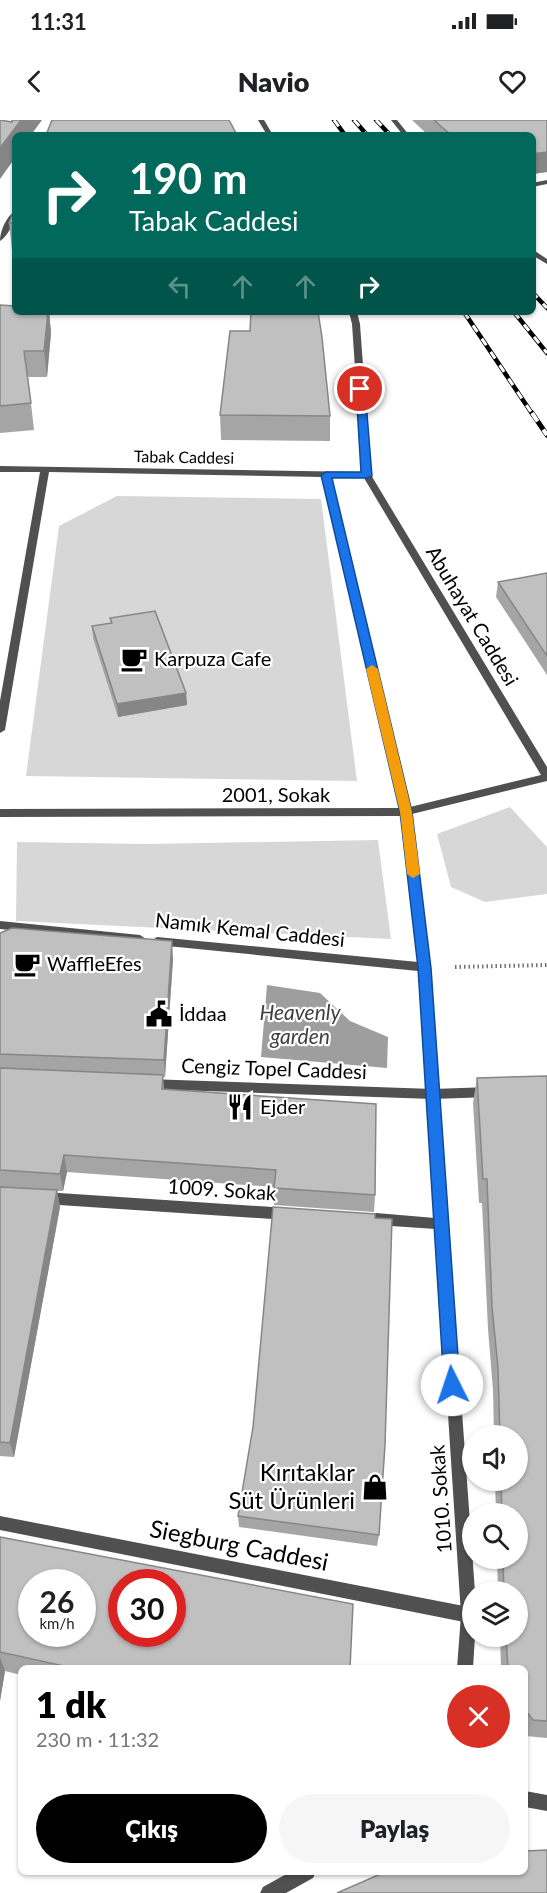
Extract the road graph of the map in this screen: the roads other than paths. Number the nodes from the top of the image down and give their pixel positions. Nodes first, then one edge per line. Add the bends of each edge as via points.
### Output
1 (394, 120) edge
2 (404, 132) edge
3 (12, 218) edge
4 (0, 239) edge
5 (354, 315) edge
6 (0, 469) edge
7 (45, 470) junction
8 (326, 475) junction
9 (367, 476) junction
10 (0, 730) edge
11 (547, 777) edge
12 (406, 812) junction
13 (0, 813) edge
14 (0, 925) edge
15 (424, 968) junction
16 (141, 1084) edge
17 (501, 1091) edge
18 (433, 1094) junction
19 (36, 1198) edge
20 (298, 1214) edge
21 (357, 1218) edge
22 (441, 1224) junction
23 (0, 1523) edge
24 (466, 1581) edge
25 (462, 1615) edge
26 (467, 1647) edge
27 (465, 1665) edge
28 (528, 1800) edge
29 (547, 1803) edge
30 (302, 1875) edge
31 (269, 1893) edge

1 - 2 street
3 - 4 street
5 - 9 street
6 - 7 street, Tabak Caddesi
7 - 8 street, Tabak Caddesi
7 - 10 street
8 - 9 street, Tabak Caddesi
8 - 12 street, 1010. Sokak
9 - 11 street, Abuhayat Caddesi
11 - 12 street, 2001, Sokak
12 - 13 street, 2001, Sokak
12 - 15 street, 1010. Sokak
14 - 15 street, Namık Kemal Caddesi
15 - 18 street, 1010. Sokak
16 - 18 street, Cengiz Topel Caddesi
17 - 18 street, Cengiz Topel Caddesi
18 - 22 street, 1010. Sokak
19 - 20 street, 1009. Sokak
21 - 22 street
22 - 24 street, 1010. Sokak
23 - 25 street, Siegburg Caddesi
26 - 27 street, 1010. Sokak
28 - 29 street
30 - 31 street

